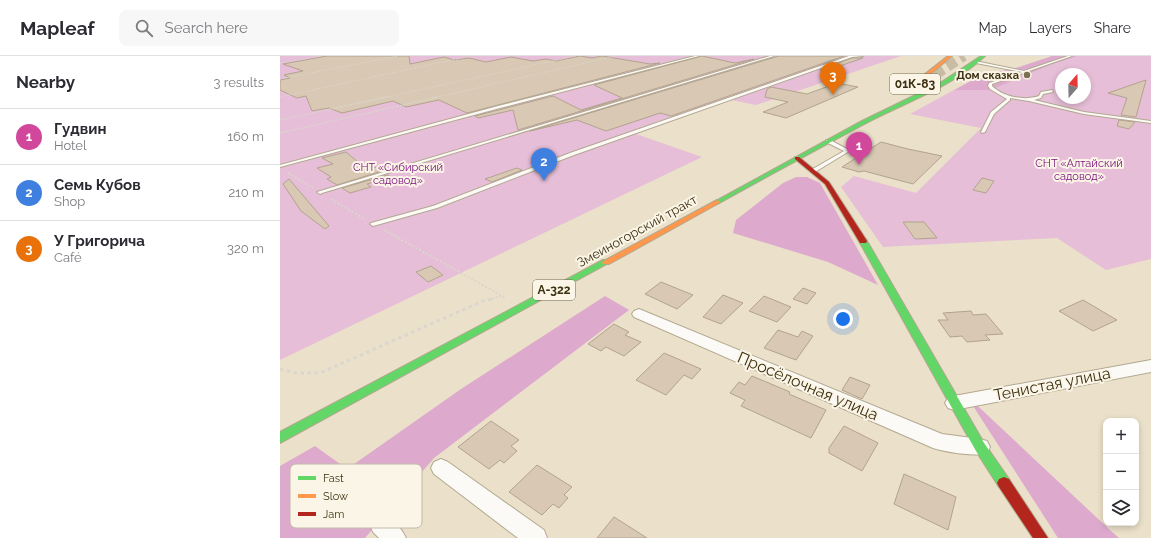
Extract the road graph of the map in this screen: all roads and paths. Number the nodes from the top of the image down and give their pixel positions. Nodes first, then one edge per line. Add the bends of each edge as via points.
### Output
1 (322, 56) edge
2 (398, 56) edge
3 (471, 56) edge
4 (576, 56) edge
5 (616, 56) edge
6 (698, 56) edge
7 (773, 56) edge
8 (862, 56) edge
9 (950, 56) edge
10 (1071, 56) edge
11 (977, 58) edge
12 (280, 63) edge
13 (1024, 72) junction
14 (935, 75) tunnel mouth
15 (280, 79) edge
16 (1052, 91) dead end
17 (919, 93) junction
18 (1004, 96) junction
19 (280, 98) edge
20 (897, 99) junction
21 (1029, 100) junction
22 (881, 113) junction
23 (280, 120) edge
24 (1151, 122) edge
25 (983, 132) dead end
26 (280, 133) edge
27 (828, 141) junction
28 (859, 144) dead end
29 (848, 151) junction
30 (797, 158) junction
31 (280, 166) edge
32 (813, 171) junction
33 (287, 172) dead end
34 (320, 192) junction
35 (373, 224) junction
36 (502, 296) junction
37 (521, 308) junction
38 (639, 314) dead end
39 (1151, 366) edge
40 (280, 369) edge
41 (954, 403) junction
42 (280, 438) edge
43 (980, 447) junction
44 (441, 468) dead end
45 (536, 538) edge
46 (1041, 538) edge

1 - 12 path
2 - 15 path
3 - 19 path
4 - 23 path
5 - 26 path
6 - 31 lane via 499,106
7 - 34 lane
8 - 35 lane via 852,56 532,168 435,207
9 - 20 main road, 01К-83
10 - 13 lane
11 - 13 lane
11 - 17 main road via 959,66
11 - 17 main road, Змеиногорский тракт / А-322 via 940,84
13 - 18 lane via 991,84 991,88
14 - 20 main road
16 - 21 lane
17 - 22 main road, Змеиногорский тракт / А-322
18 - 21 lane
18 - 25 lane via 1009,99 1008,101 992,113
20 - 22 main road, 01К-83
21 - 24 lane via 1084,113
22 - 27 main road, Змеиногорский тракт / А-322
27 - 29 lane
27 - 30 main road, Змеиногорский тракт / А-322
28 - 29 lane
29 - 32 lane
30 - 32 main road
30 - 37 main road, Змеиногорский тракт / А-322
32 - 41 main road via 827,183 858,231
33 - 34 path
34 - 35 path
35 - 36 path
36 - 37 path
36 - 40 path via 483,301 320,373 296,373
37 - 42 main road, Змеиногорский тракт / А-322
38 - 43 street, Просёлочная улица via 940,442
39 - 41 street, Тенистая улица
41 - 43 main road
43 - 46 main road
44 - 45 street

